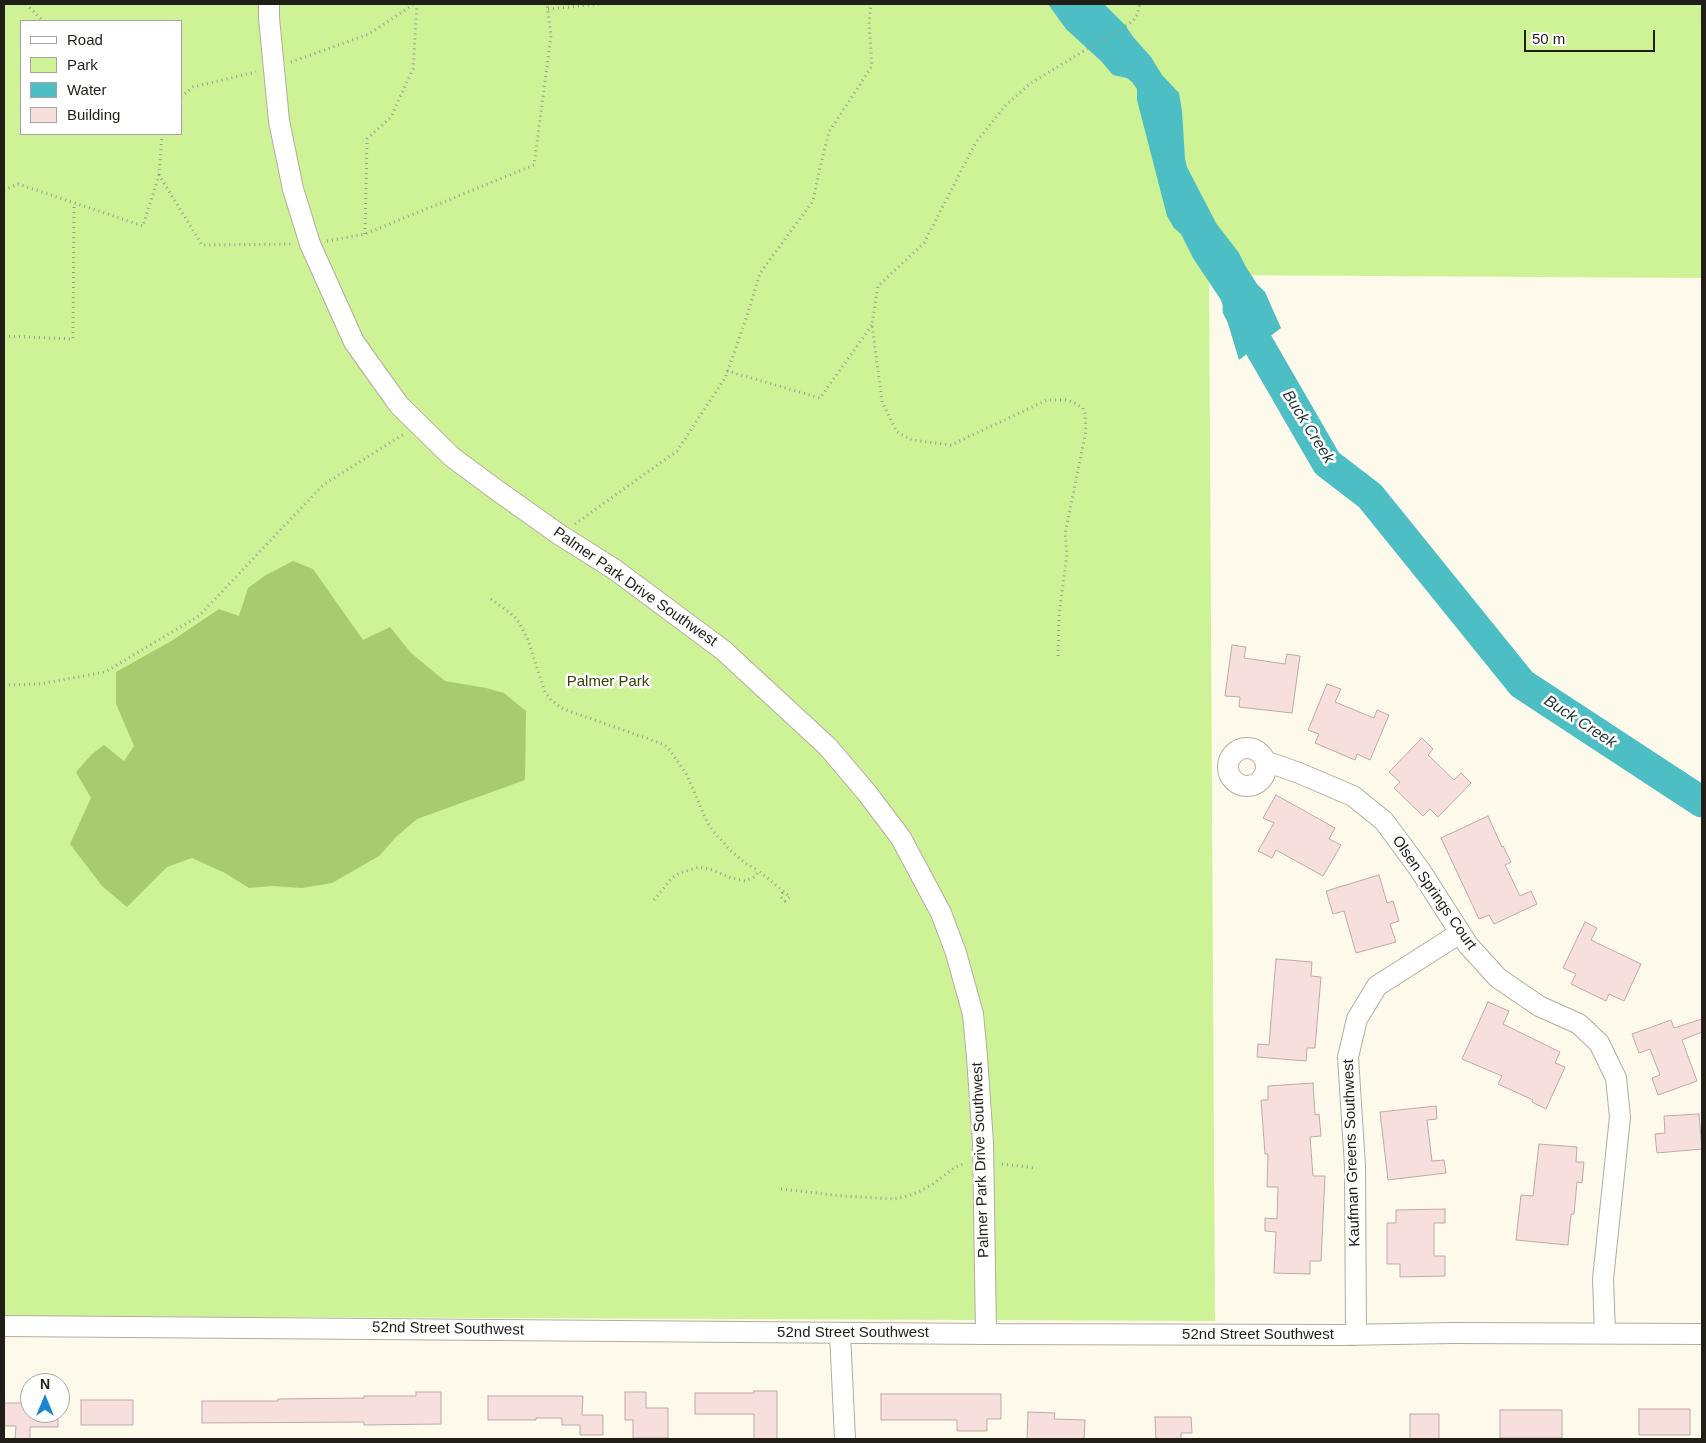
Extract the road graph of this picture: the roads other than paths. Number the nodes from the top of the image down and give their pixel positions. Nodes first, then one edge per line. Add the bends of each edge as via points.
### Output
1 (270, 4) edge
2 (1265, 761) dead end
3 (1460, 933) junction
4 (4, 1326) edge
5 (840, 1333) junction
6 (1605, 1333) junction
7 (986, 1334) junction
8 (1702, 1334) edge
9 (1356, 1335) junction
10 (845, 1439) edge

1 - 7 street, Palmer Park Drive Southwest via 279,121 293,189 310,244 354,342 399,405 452,456 498,491 614,569 723,650 828,747 901,838 941,913 973,1014 983,1162
2 - 3 street, Olsen Springs Court via 1353,796 1384,821
3 - 6 street, Olsen Springs Court via 1498,978 1540,1006 1578,1024 1599,1043 1616,1078 1620,1117 1602,1279
3 - 9 street, Kaufman Greens Southwest via 1378,986 1357,1019 1348,1058 1355,1166
4 - 5 street, 52nd Street Southwest
5 - 7 street, 52nd Street Southwest
5 - 10 street
6 - 8 street, 52nd Street Southwest
6 - 9 street, 52nd Street Southwest
7 - 9 street, 52nd Street Southwest

